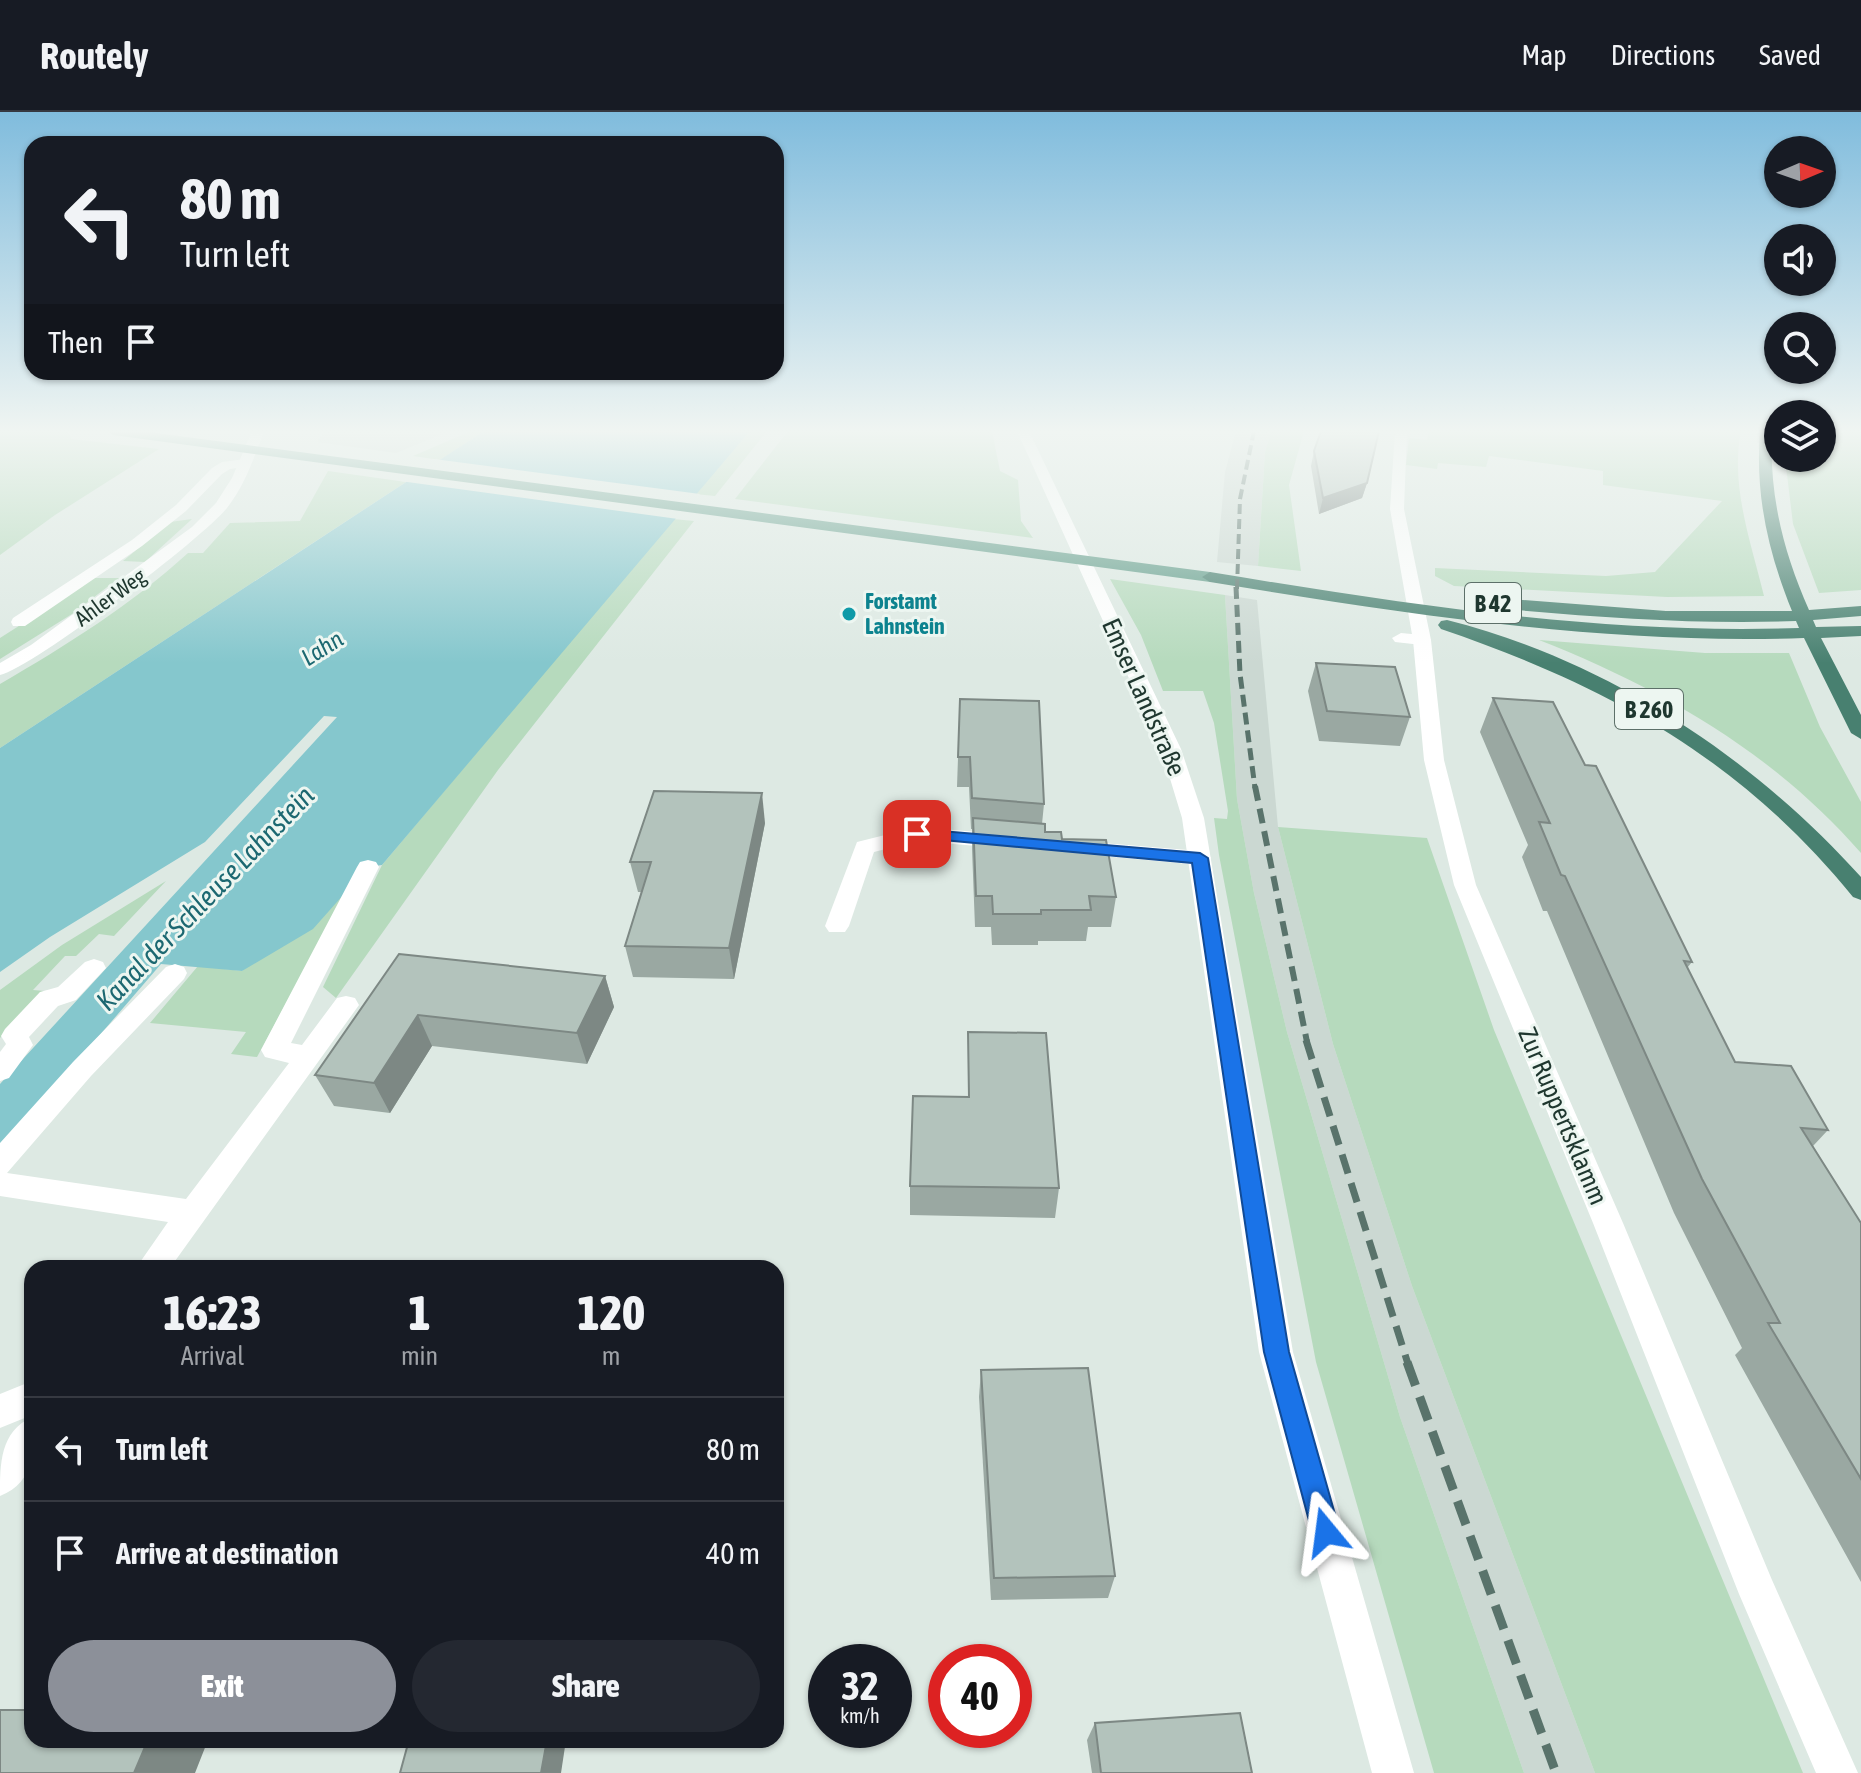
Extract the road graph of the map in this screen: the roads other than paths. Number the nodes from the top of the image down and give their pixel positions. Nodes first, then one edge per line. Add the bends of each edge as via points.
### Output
1 (181, 508) edge
2 (218, 509) edge
3 (695, 509) edge
4 (1059, 509) edge
5 (1397, 509) edge
6 (1767, 509) edge
7 (102, 569) junction
8 (146, 571) junction
9 (1210, 577) junction
10 (1388, 606) junction
11 (1861, 611) edge
12 (19, 622) dead end
13 (1861, 631) edge
14 (0, 670) edge
15 (1861, 733) edge
16 (1026, 844) edge
17 (1057, 846) edge
18 (1200, 858) junction
19 (368, 867) dead end
20 (1861, 892) edge
21 (837, 926) dead end
22 (94, 968) dead end
23 (175, 973) dead end
24 (346, 1005) dead end
25 (308, 1056) junction
26 (0, 1071) edge
27 (0, 1163) edge
28 (0, 1184) edge
29 (192, 1213) junction
30 (158, 1260) edge
31 (0, 1391) edge
32 (24, 1395) edge
33 (24, 1400) edge
34 (0, 1411) edge
35 (24, 1445) edge
36 (0, 1478) edge
37 (1393, 1773) edge
38 (1837, 1773) edge

1 - 7 street
2 - 8 street, Ahler Weg
3 - 9 main road, B 42
4 - 18 street, Emser Landstraße via 1171,749
5 - 38 street, Zur Ruppertsklamm via 1411,639 1465,885
6 - 15 highway via 1814,643
7 - 8 street
7 - 12 street
8 - 14 street, Ahler Weg
9 - 10 highway, B 42
9 - 11 highway, B 42 via 1638,615 1777,617
10 - 13 highway, B 42 via 1662,634
10 - 20 highway, B 260 via 1515,648 1645,706 1755,784
16 - 21 street via 917,834 865,847
17 - 18 street
18 - 37 street, Emser Landstraße via 1276,1352
19 - 25 street via 274,1050
22 - 26 street via 67,994 49,999 14,1036 20,1045
23 - 27 street
24 - 25 street
25 - 29 street
28 - 29 street
29 - 30 street
31 - 32 street
33 - 34 street
35 - 36 street

